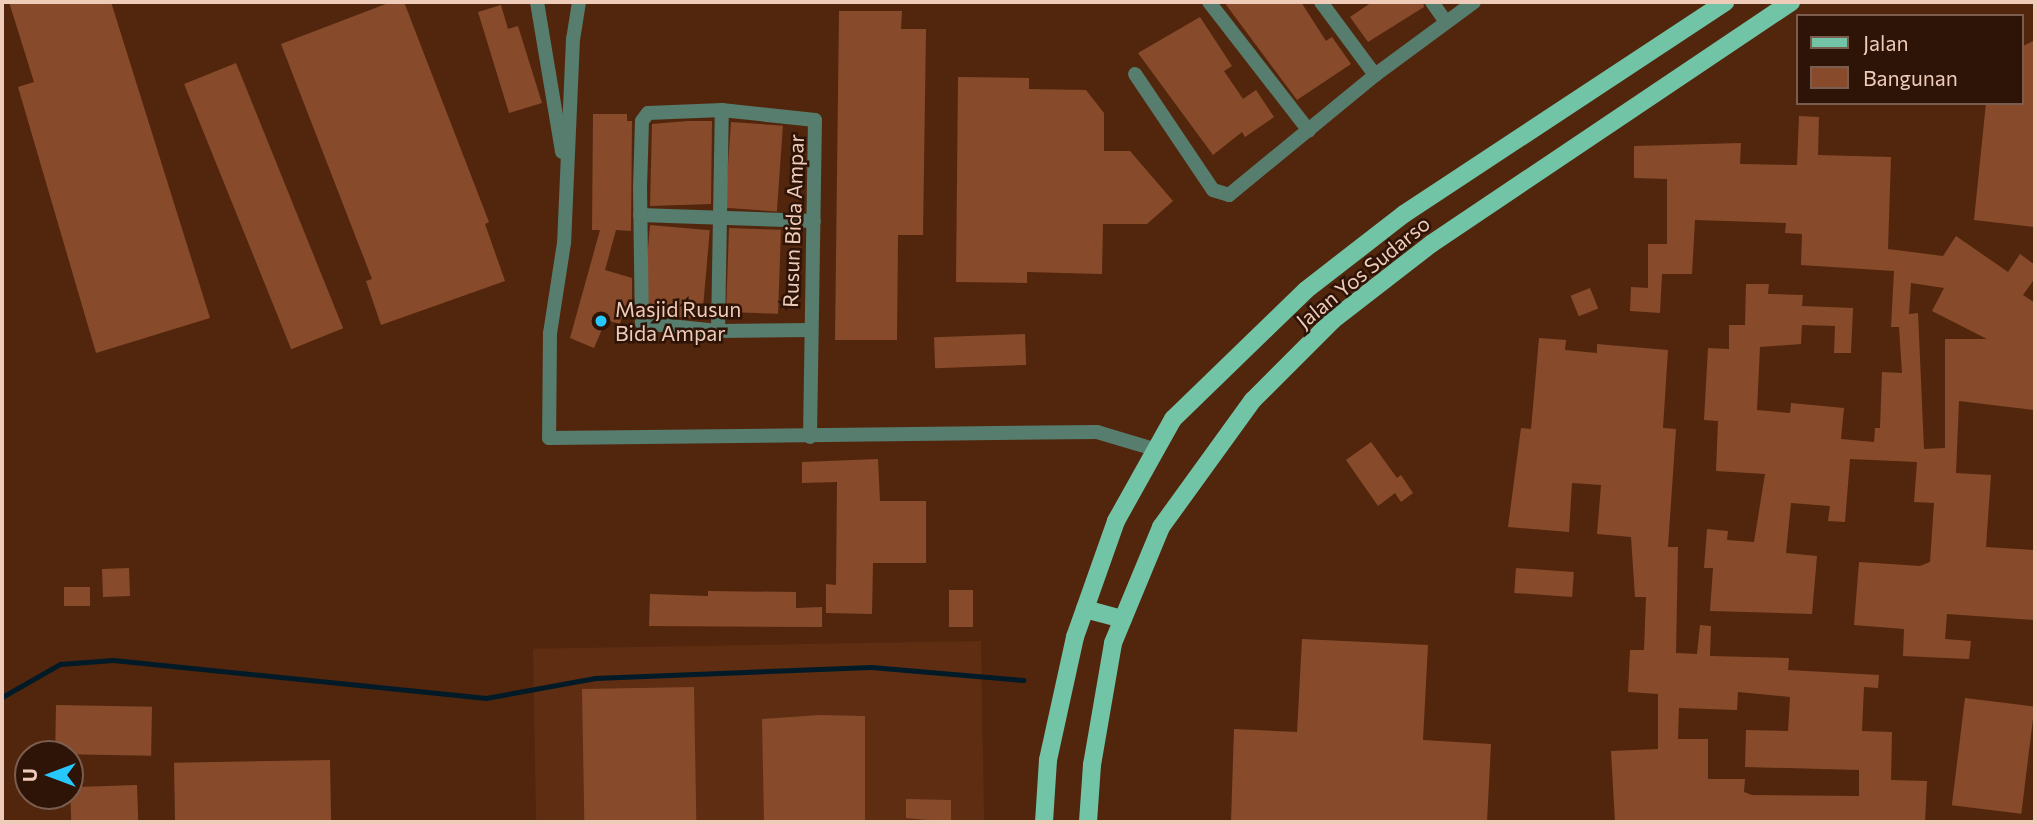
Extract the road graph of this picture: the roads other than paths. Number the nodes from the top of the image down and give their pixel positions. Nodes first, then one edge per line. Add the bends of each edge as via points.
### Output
1 (537, 2) edge
2 (579, 2) edge
3 (1209, 2) edge
4 (1321, 2) edge
5 (1432, 2) edge
6 (1474, 2) edge
7 (1725, 2) edge
8 (1791, 2) edge
9 (1447, 22) junction
10 (1135, 74) dead end
11 (1375, 75) junction
12 (722, 110) junction
13 (1309, 131) junction
14 (567, 182) junction
15 (640, 215) junction
16 (720, 218) junction
17 (814, 220) junction
18 (810, 330) junction
19 (719, 331) junction
20 (810, 436) junction
21 (1154, 449) junction
22 (1085, 609) junction
23 (1123, 619) junction
24 (1044, 822) edge
25 (1088, 822) edge

1 - 14 street
2 - 14 street
3 - 13 street
4 - 11 street
5 - 9 street
6 - 9 street
7 - 21 main road, Jalan Yos Sudarso via 1404,214 1306,290 1173,419
8 - 23 main road, Jalan Yos Sudarso via 1431,244 1333,320 1253,400 1161,527
9 - 11 street
10 - 13 street via 1213,190 1222,195 1239,191
11 - 13 street
12 - 15 street, Rusun Bida Ampar via 651,111 644,116
12 - 16 street
12 - 17 street, Rusun Bida Ampar via 815,120
14 - 20 street via 564,243 550,333 549,438
15 - 16 street
15 - 19 street, Rusun Bida Ampar via 642,323
16 - 17 street
16 - 19 street
17 - 18 street, Rusun Bida Ampar
18 - 19 street, Rusun Bida Ampar
18 - 20 street, Rusun Bida Ampar
20 - 21 street via 1097,432
21 - 22 main road, Jalan Yos Sudarso via 1116,521
22 - 23 main road
22 - 24 main road, Jalan Yos Sudarso via 1048,760
23 - 25 main road, Jalan Yos Sudarso via 1113,643 1091,765

